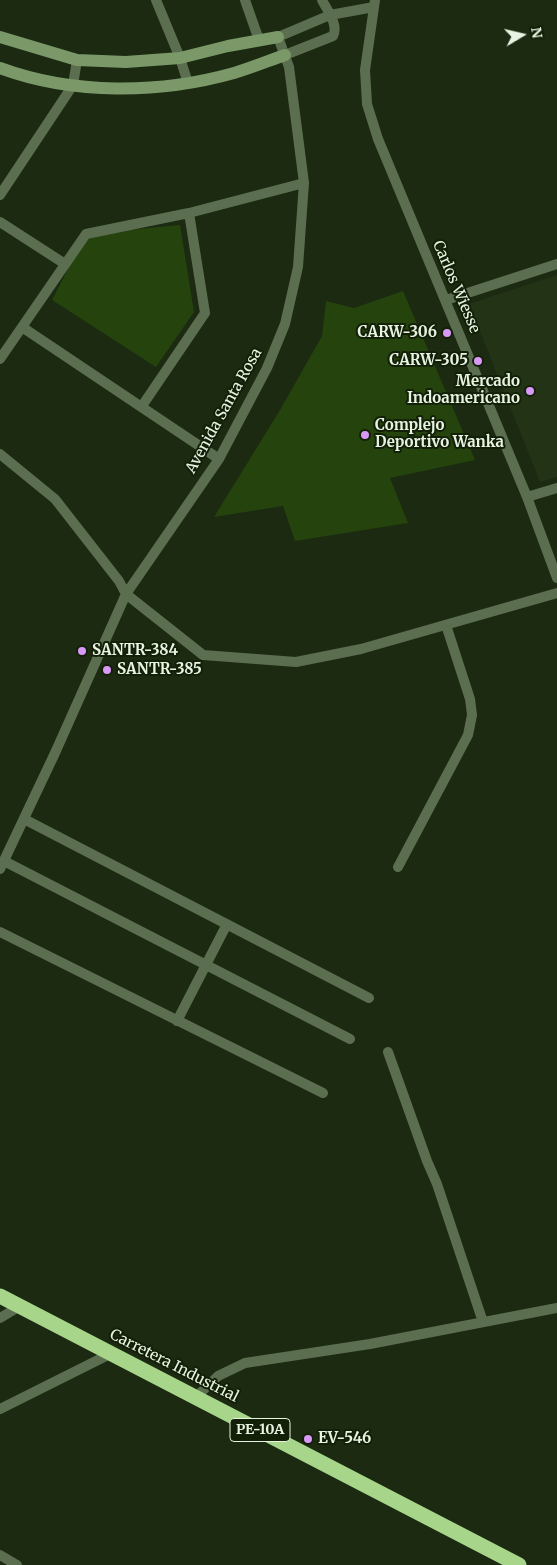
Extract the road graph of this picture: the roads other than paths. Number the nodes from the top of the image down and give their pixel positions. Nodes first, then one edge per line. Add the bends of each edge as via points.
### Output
1 (156, 0) edge
2 (244, 0) edge
3 (322, 0) edge
4 (374, 4) edge
5 (330, 16) junction
6 (278, 36) junction
7 (0, 37) edge
8 (259, 40) junction
9 (285, 55) junction
10 (180, 58) junction
11 (77, 60) junction
12 (0, 68) edge
13 (188, 82) junction
14 (73, 86) junction
15 (304, 183) junction
16 (0, 195) edge
17 (189, 213) junction
18 (0, 222) edge
19 (65, 264) junction
20 (557, 264) edge
21 (446, 300) junction
22 (22, 327) junction
23 (0, 359) edge
24 (142, 406) junction
25 (0, 454) edge
26 (219, 459) junction
27 (557, 488) edge
28 (527, 497) junction
29 (557, 578) edge
30 (557, 593) edge
31 (126, 594) junction
32 (446, 625) junction
33 (24, 819) junction
34 (2, 865) edge
35 (398, 867) dead end
36 (227, 924) junction
37 (0, 932) edge
38 (206, 965) junction
39 (370, 998) dead end
40 (177, 1021) junction
41 (350, 1039) dead end
42 (388, 1052) dead end
43 (323, 1093) dead end
44 (0, 1296) edge
45 (20, 1306) junction
46 (557, 1308) edge
47 (0, 1318) edge
48 (484, 1322) junction
49 (112, 1353) junction
50 (196, 1397) junction
51 (0, 1409) edge
52 (0, 1555) edge
53 (16, 1565) edge
54 (519, 1565) edge

1 - 10 street
2 - 8 street
3 - 5 street
4 - 5 street
4 - 21 street, Carlos Wiesse via 365,70 367,104 378,139
5 - 6 street
5 - 9 street via 335,32 333,36
6 - 8 street
6 - 9 street, Avenida Santa Rosa
7 - 11 street
8 - 10 street
9 - 13 street via 234,73
9 - 15 street, Avenida Santa Rosa
10 - 11 street via 126,62
10 - 13 street
11 - 14 street
12 - 14 street
13 - 14 street via 126,89
14 - 16 street
15 - 17 street
15 - 26 street, Avenida Santa Rosa via 298,267 285,324 267,368
17 - 19 street via 86,234
17 - 24 street via 204,313
18 - 19 street
19 - 22 street
20 - 21 street
21 - 28 street, Carlos Wiesse
22 - 23 street
22 - 24 street
24 - 26 street
25 - 31 street via 55,499
26 - 31 street, Avenida Santa Rosa
27 - 28 street
28 - 29 street, Carlos Wiesse
30 - 32 street
31 - 32 street via 203,655 296,662 361,649
31 - 33 street, Avenida Santa Rosa
32 - 35 street via 470,699 472,722 468,736
33 - 34 street, Avenida Santa Rosa
33 - 36 street
34 - 38 street
36 - 38 street
36 - 39 street
37 - 40 street
38 - 40 street
38 - 41 street
40 - 43 street
42 - 48 street
44 - 45 highway, Carretera Industrial / PE-10A
45 - 47 street
45 - 49 highway, Carretera Industrial / PE-10A
46 - 48 street
48 - 50 street via 245,1363 218,1376
49 - 50 highway, Carretera Industrial / PE-10A
49 - 51 street
50 - 54 highway, Carretera Industrial / PE-10A
52 - 53 street

